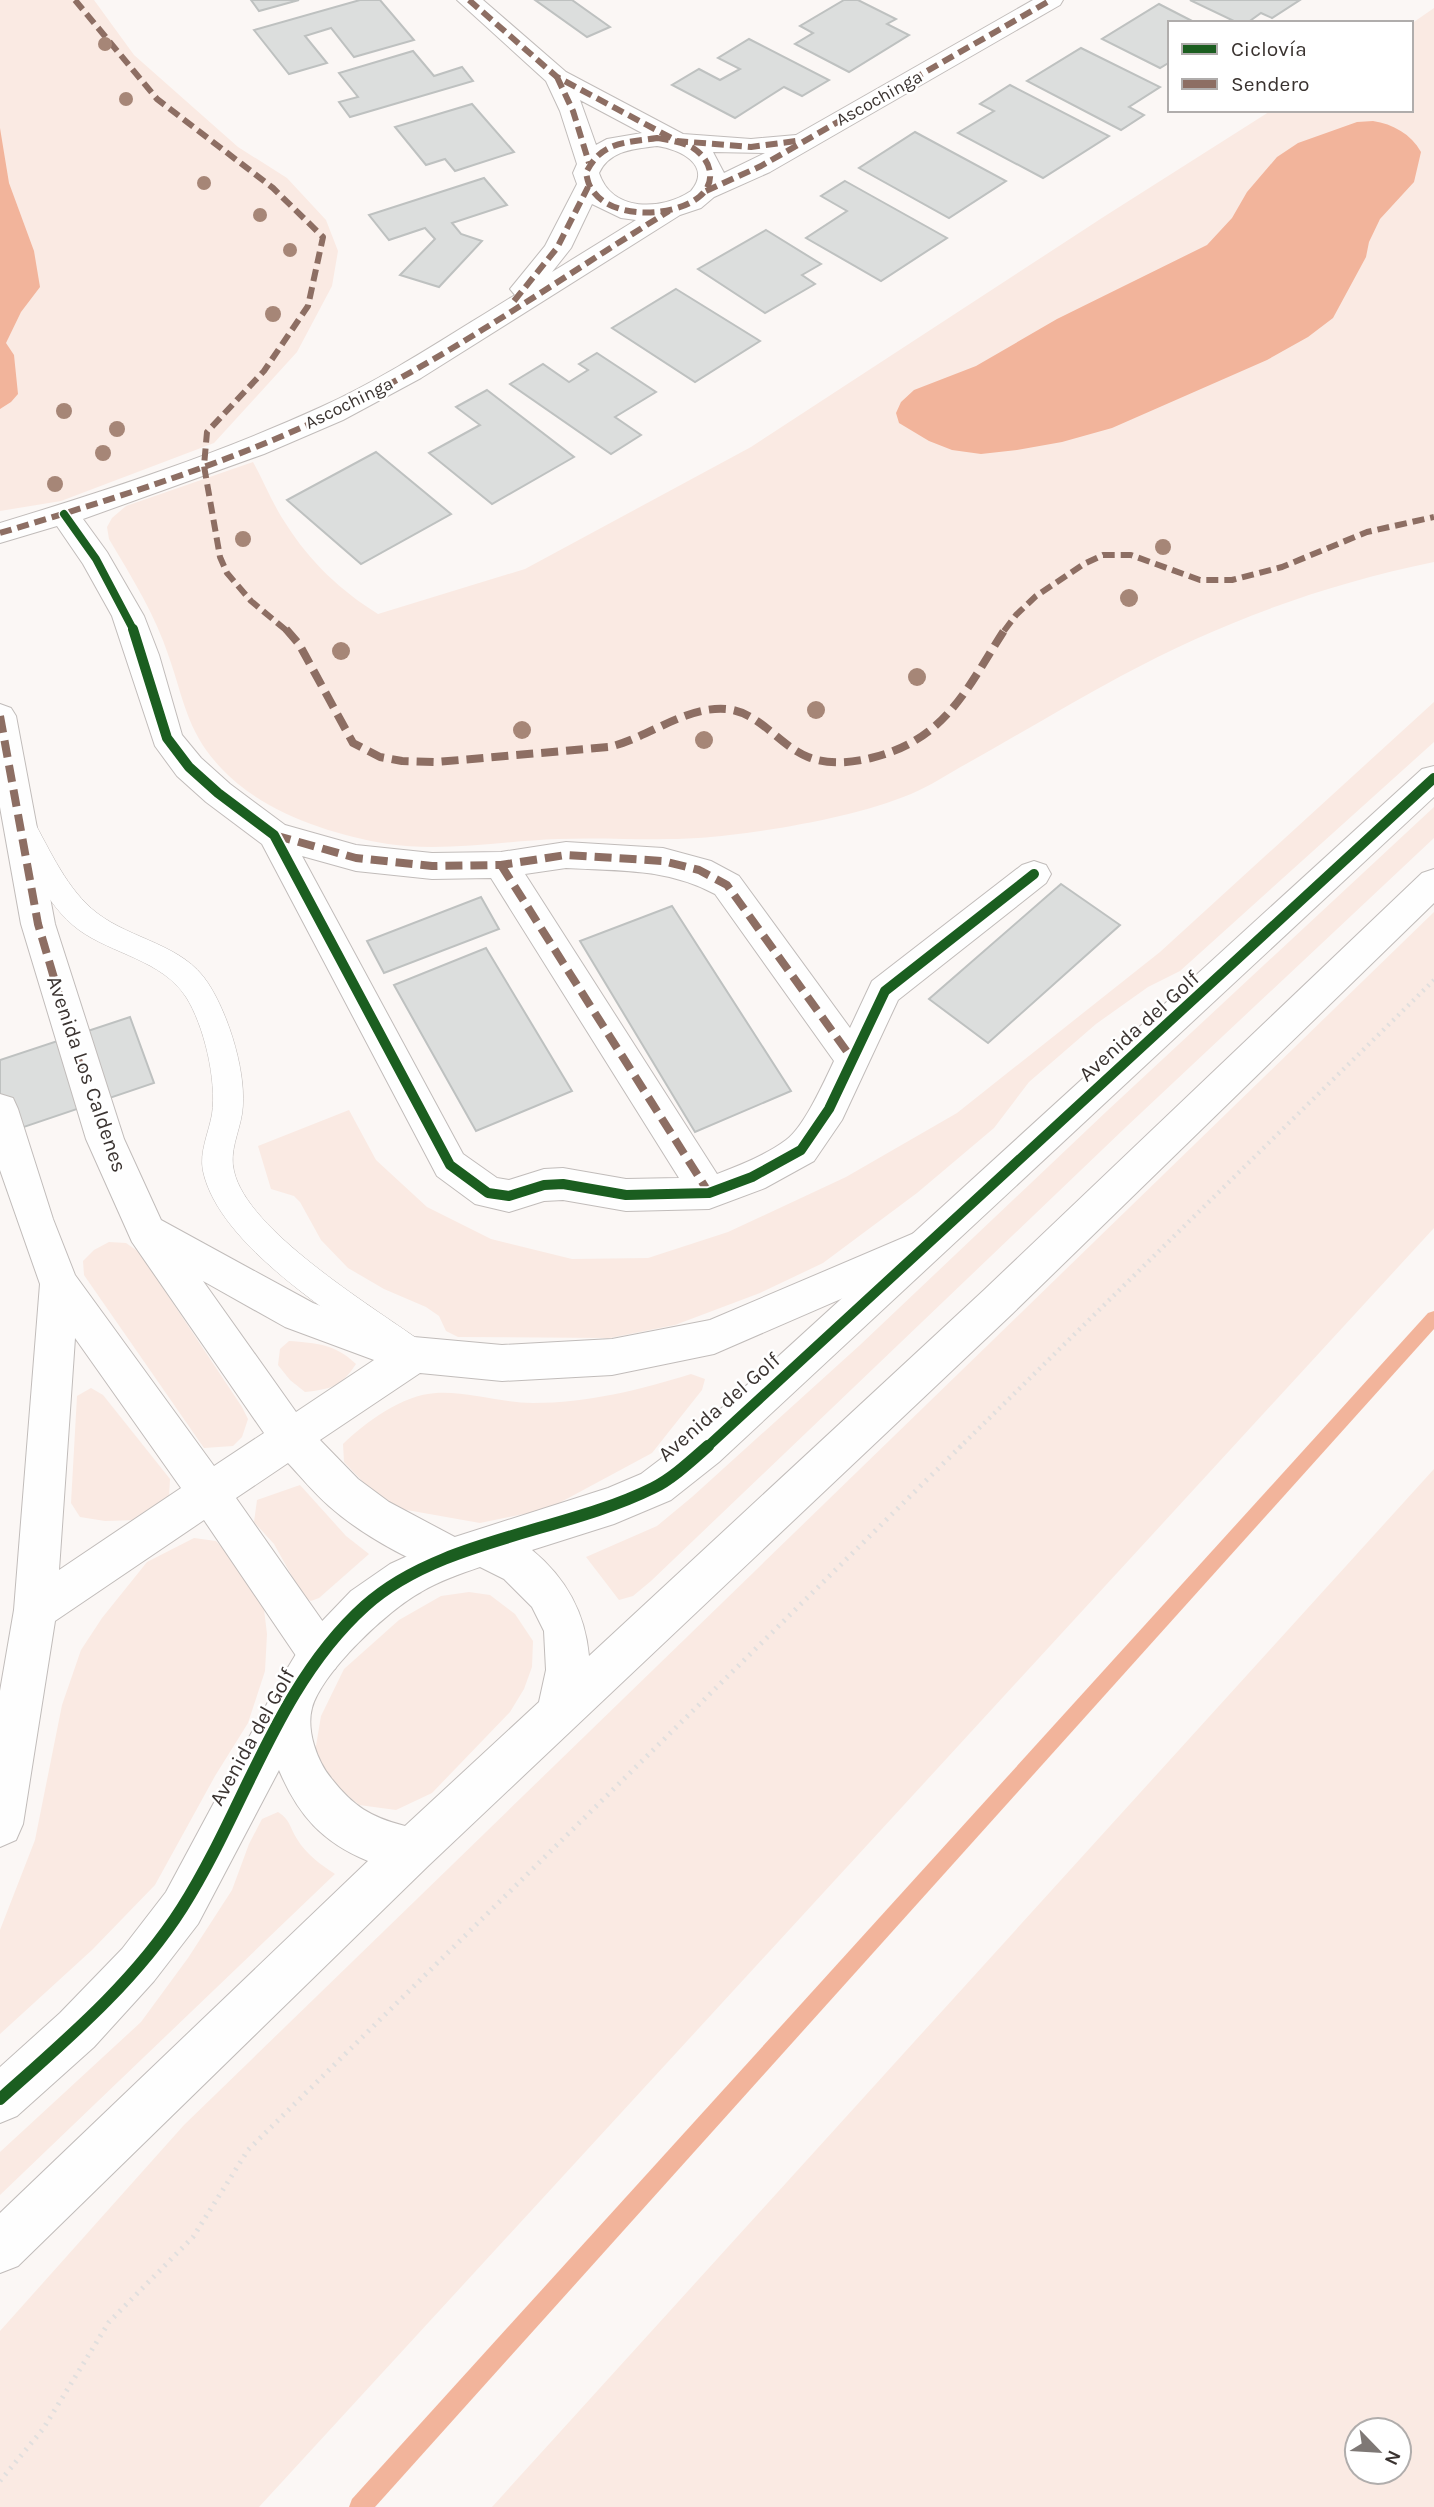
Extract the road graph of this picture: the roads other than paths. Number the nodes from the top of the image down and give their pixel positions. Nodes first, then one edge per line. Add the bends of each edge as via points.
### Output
1 (469, 0) edge
2 (1051, 0) edge
3 (557, 77) junction
4 (803, 140) junction
5 (677, 141) junction
6 (588, 175) junction
7 (706, 191) junction
8 (669, 211) junction
9 (507, 310) junction
10 (64, 514) junction
11 (0, 533) edge
12 (0, 716) edge
13 (1434, 778) edge
14 (21, 824) junction
15 (274, 835) junction
16 (501, 865) junction
17 (1034, 874) dead end
18 (1434, 882) edge
19 (853, 1060) junction
20 (0, 1109) edge
21 (709, 1193) junction
22 (146, 1230) junction
23 (928, 1244) junction
24 (59, 1284) junction
25 (414, 1355) junction
26 (291, 1438) junction
27 (209, 1493) junction
28 (468, 1553) junction
29 (35, 1609) junction
30 (320, 1654) junction
31 (290, 1704) junction
32 (558, 1712) junction
33 (0, 1824) edge
34 (412, 1850) junction
35 (0, 2099) edge
36 (0, 2248) edge

1 - 3 street
2 - 4 street, Ascochinga
3 - 5 street
3 - 6 street via 573,111
4 - 5 street via 751,147
4 - 7 street, Ascochinga
5 - 6 street via 635,139 616,144 600,152
5 - 7 street via 705,157 712,180
6 - 8 street via 597,198 629,211
6 - 9 street via 557,248
7 - 8 street
8 - 9 street, Ascochinga
9 - 10 street, Ascochinga via 411,372 334,413 241,452
10 - 11 street, Ascochinga
10 - 15 street via 128,616 167,738 199,776
12 - 14 street, Avenida Los Caldenes
13 - 23 street, Avenida del Golf
14 - 22 street, Avenida Los Caldenes via 38,924 84,1079
14 - 25 lane via 64,895 85,919 114,939 152,954 198,992 228,1077 218,1172 250,1227
15 - 16 street via 356,858 432,866
15 - 21 street via 450,1165 488,1193 509,1196 563,1184 626,1195
16 - 19 street via 566,855 663,861 699,870 727,885
16 - 21 street
17 - 19 street via 885,991
18 - 32 street via 998,1302
19 - 21 street via 829,1109 801,1150 752,1177
20 - 24 street
22 - 25 street via 299,1315
22 - 26 street, Avenida Los Caldenes
23 - 25 street via 714,1337 612,1357 502,1363
23 - 28 street, Avenida del Golf via 705,1449 656,1487
24 - 27 street
24 - 29 street
25 - 26 street
26 - 27 street
26 - 28 street, Avenida Los Caldenes via 343,1492 374,1516
27 - 29 street
27 - 30 street
28 - 30 street, Avenida del Golf via 405,1578 366,1605
28 - 32 street, Avenida Los Caldenes via 519,1565 547,1593 565,1629 568,1670
29 - 33 street
30 - 31 street, Avenida del Golf
31 - 34 street via 291,1746 307,1784 333,1816 369,1839
31 - 35 street, Avenida del Golf via 182,1908 138,1965 77,2030
32 - 34 street
34 - 36 street

